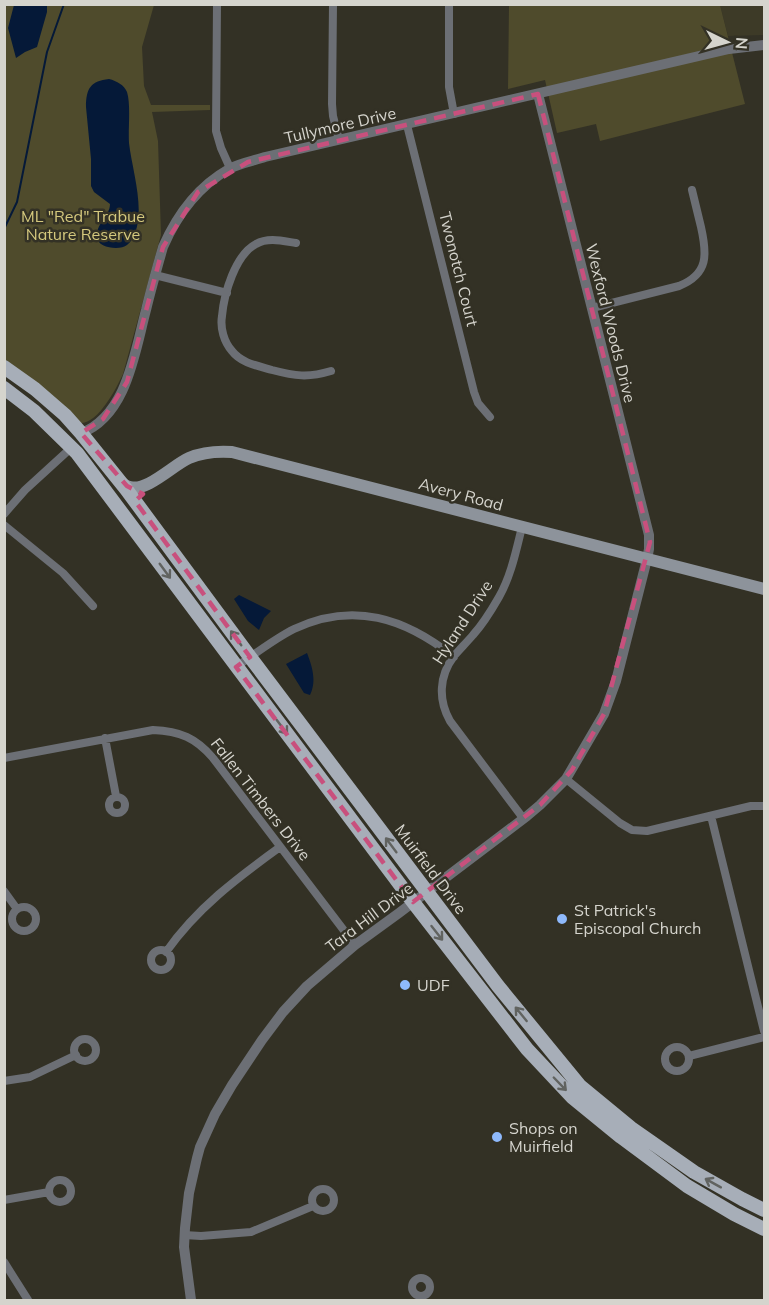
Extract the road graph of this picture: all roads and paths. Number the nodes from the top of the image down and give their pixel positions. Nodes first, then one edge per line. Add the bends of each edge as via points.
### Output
1 (216, 4) edge
2 (333, 4) edge
3 (449, 4) edge
4 (765, 45) edge
5 (538, 94) junction
6 (454, 114) junction
7 (407, 124) junction
8 (339, 140) junction
9 (230, 168) junction
10 (692, 190) dead end
11 (296, 243) dead end
12 (155, 275) junction
13 (227, 293) junction
14 (592, 308) junction
15 (4, 367) edge
16 (331, 371) dead end
17 (4, 380) edge
18 (4, 388) edge
19 (490, 417) dead end
20 (81, 433) junction
21 (71, 448) junction
22 (155, 481) junction
23 (123, 486) junction
24 (135, 501) junction
25 (4, 514) edge
26 (4, 525) edge
27 (522, 527) junction
28 (647, 559) junction
29 (765, 589) edge
30 (93, 606) dead end
31 (250, 657) junction
32 (454, 657) junction
33 (236, 667) junction
34 (105, 738) junction
35 (4, 758) edge
36 (566, 779) junction
37 (116, 796) dead end
38 (765, 806) edge
39 (711, 816) junction
40 (523, 818) junction
41 (280, 847) junction
42 (4, 891) edge
43 (427, 891) junction
44 (413, 902) junction
45 (17, 909) dead end
46 (355, 945) junction
47 (166, 952) dead end
48 (765, 1031) edge
49 (765, 1036) edge
50 (76, 1055) dead end
51 (689, 1056) dead end
52 (4, 1081) edge
53 (49, 1192) dead end
54 (4, 1200) edge
55 (313, 1206) dead end
56 (765, 1210) edge
57 (765, 1229) edge
58 (184, 1235) junction
59 (4, 1262) edge
60 (414, 1293) dead end
61 (28, 1300) edge
62 (191, 1300) edge
63 (406, 1300) edge

1 - 9 street via 216,131
2 - 8 street via 332,104
3 - 6 street via 449,87
4 - 5 street, Tullymore Drive via 729,49
5 - 6 street, Tullymore Drive
5 - 14 street, Wexford Woods Drive
6 - 7 street, Tullymore Drive
7 - 8 street, Tullymore Drive
7 - 19 street, Twonotch Court via 474,392
8 - 9 street, Tullymore Drive
9 - 12 street, Tullymore Drive via 184,207 163,247
10 - 14 street via 705,244 705,259 699,272 679,286
11 - 13 street via 256,243 241,257
12 - 13 street
12 - 20 street, Tullymore Drive via 126,382 103,419
13 - 16 street via 222,329 232,352 242,360 297,376
14 - 28 street, Wexford Woods Drive via 648,528
15 - 20 main road, Muirfield Drive via 43,395
17 - 20 main road via 36,399 72,433
17 - 24 main road via 48,416 97,466 122,499
18 - 21 main road, Muirfield Drive
20 - 23 main road, Muirfield Drive
21 - 25 street
21 -> 33 main road, Muirfield Drive
22 - 23 main road, Avery Road via 133,488
22 - 24 main road, Avery Road
22 - 27 main road, Avery Road via 189,458 232,452
23 - 24 main road, Muirfield Drive
31 -> 24 main road, Muirfield Drive
26 - 30 street via 63,573
27 - 28 main road, Avery Road
27 - 32 street, Hyland Drive via 501,595
28 - 29 main road, Avery Road
28 - 36 street, Tara Hill Drive via 604,714
31 - 32 street via 307,624 356,616 382,619 414,630
31 - 33 street
43 -> 31 main road, Muirfield Drive
32 - 40 street, Hyland Drive via 442,681 445,712
33 -> 44 main road, Muirfield Drive
34 - 35 street, Fallen Timbers Drive
34 - 37 street
34 - 41 street, Fallen Timbers Drive via 153,730 194,740 205,748
36 - 39 street via 633,830 647,831
36 - 40 street, Tara Hill Drive
38 - 39 street
39 - 48 street
40 - 43 street, Tara Hill Drive
41 - 46 street, Fallen Timbers Drive
41 - 47 street via 219,893
42 - 45 street
43 - 44 street, Tara Hill Drive
56 -> 43 main road, Muirfield Drive via 694,1173 580,1086
44 - 46 street, Tara Hill Drive
44 -> 57 main road, Muirfield Drive via 527,1049 573,1098 687,1186
46 - 58 street, Tara Hill Drive via 295,998 232,1085 196,1158
49 - 51 street
50 - 52 street via 30,1077
53 - 54 street
55 - 58 street via 251,1232
58 - 62 street, Tara Hill Drive
59 - 61 street
60 - 63 street

